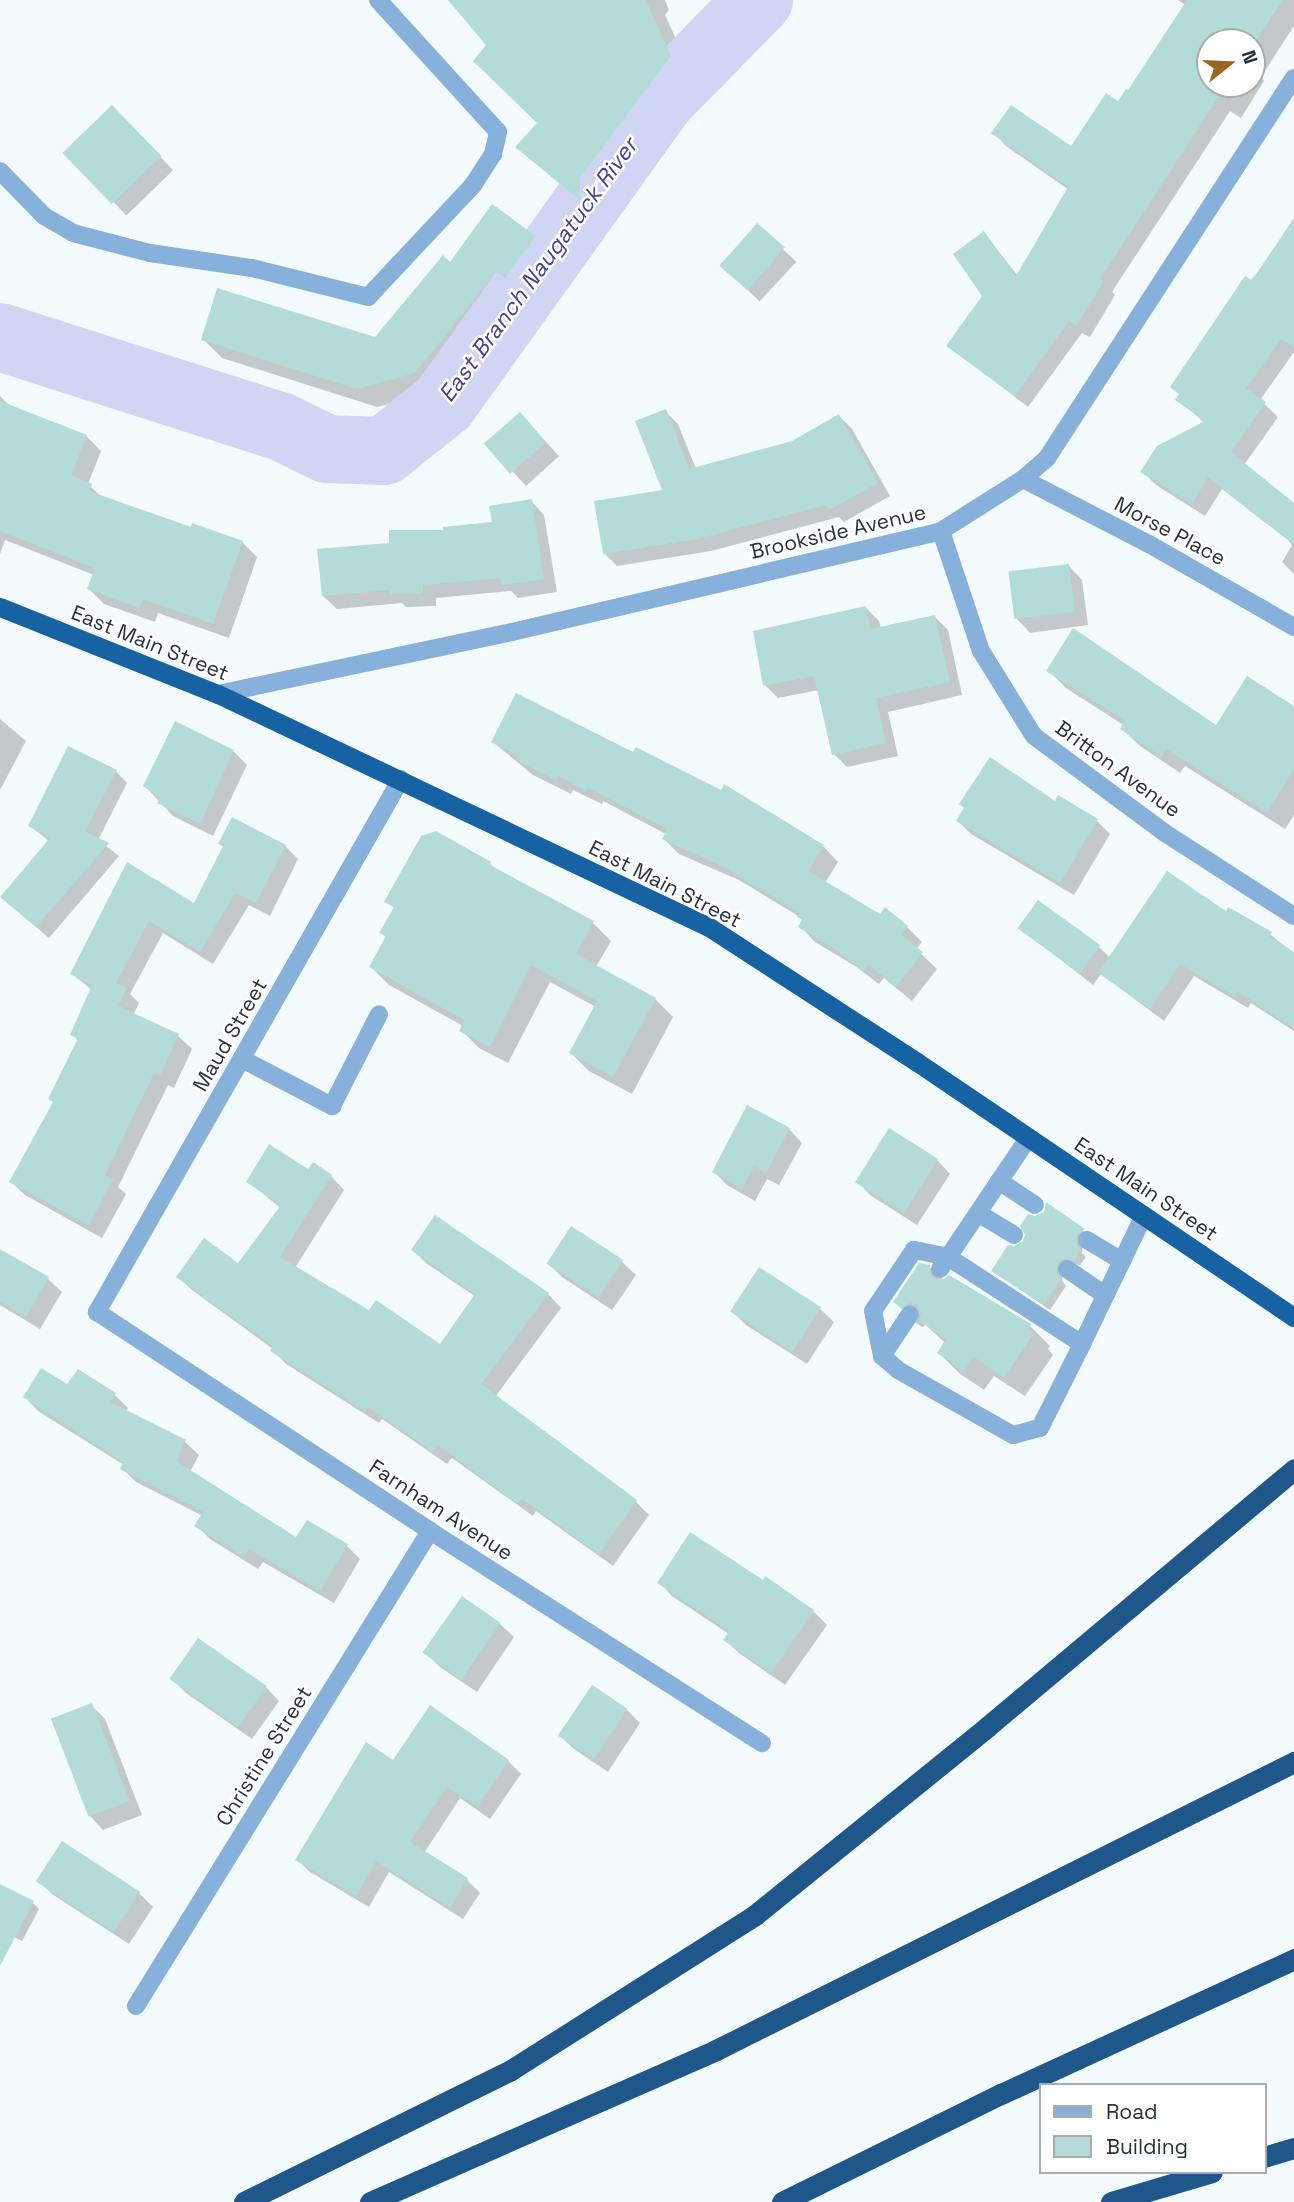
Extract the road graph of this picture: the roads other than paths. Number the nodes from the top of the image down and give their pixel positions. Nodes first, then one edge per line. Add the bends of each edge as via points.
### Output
1 (378, 0) edge
2 (1294, 78) edge
3 (0, 171) edge
4 (1023, 479) junction
5 (941, 531) junction
6 (0, 607) edge
7 (1294, 627) edge
8 (218, 694) junction
9 (401, 779) junction
10 (1294, 916) edge
11 (379, 1014) dead end
12 (242, 1059) junction
13 (1029, 1137) junction
14 (999, 1181) junction
15 (1035, 1205) dead end
16 (978, 1213) junction
17 (1144, 1215) junction
18 (1014, 1235) dead end
19 (1087, 1240) dead end
20 (1122, 1261) junction
21 (944, 1263) junction
22 (1068, 1269) dead end
23 (1105, 1295) junction
24 (97, 1312) joint
25 (910, 1314) dead end
26 (1294, 1317) edge
27 (1082, 1344) junction
28 (883, 1356) junction
29 (1294, 1469) edge
30 (430, 1531) junction
31 (762, 1743) dead end
32 (1294, 1762) edge
33 (1294, 1959) edge
34 (136, 2006) dead end
35 (1294, 2148) edge
36 (1266, 2156) edge
37 (1205, 2174) edge
38 (244, 2202) edge
39 (370, 2202) edge
40 (782, 2202) edge
41 (1111, 2202) edge

1 - 3 street via 498,132 493,154 473,185 368,297 252,268 150,253 73,233 44,216
2 - 4 street, Brookside Avenue via 1047,458
4 - 5 street, Brookside Avenue
4 - 7 street, Morse Place
5 - 8 street, Brookside Avenue via 525,629
5 - 10 street, Britton Avenue via 981,651 1034,736 1165,833
6 - 8 highway, East Main Street
8 - 9 highway, East Main Street
9 - 12 street, Maud Street
9 - 13 highway, East Main Street via 709,928
11 - 12 street via 332,1106
12 - 24 street, Maud Street
13 - 14 street
13 - 17 highway, East Main Street
14 - 15 street
14 - 16 street
16 - 18 street
16 - 21 street
17 - 20 street
17 - 26 highway, East Main Street
19 - 20 street
20 - 23 street
21 - 27 street
21 - 28 street via 914,1250 873,1311
22 - 23 street
23 - 27 street
24 - 30 street, Farnham Avenue
25 - 28 street
27 - 28 street via 1040,1428 1013,1435 898,1370
29 - 38 highway via 755,1915 511,2070
30 - 31 street, Farnham Avenue
30 - 34 street, Christine Street
32 - 39 highway via 716,2050
33 - 40 highway via 1001,2094
35 - 36 highway
37 - 41 highway

